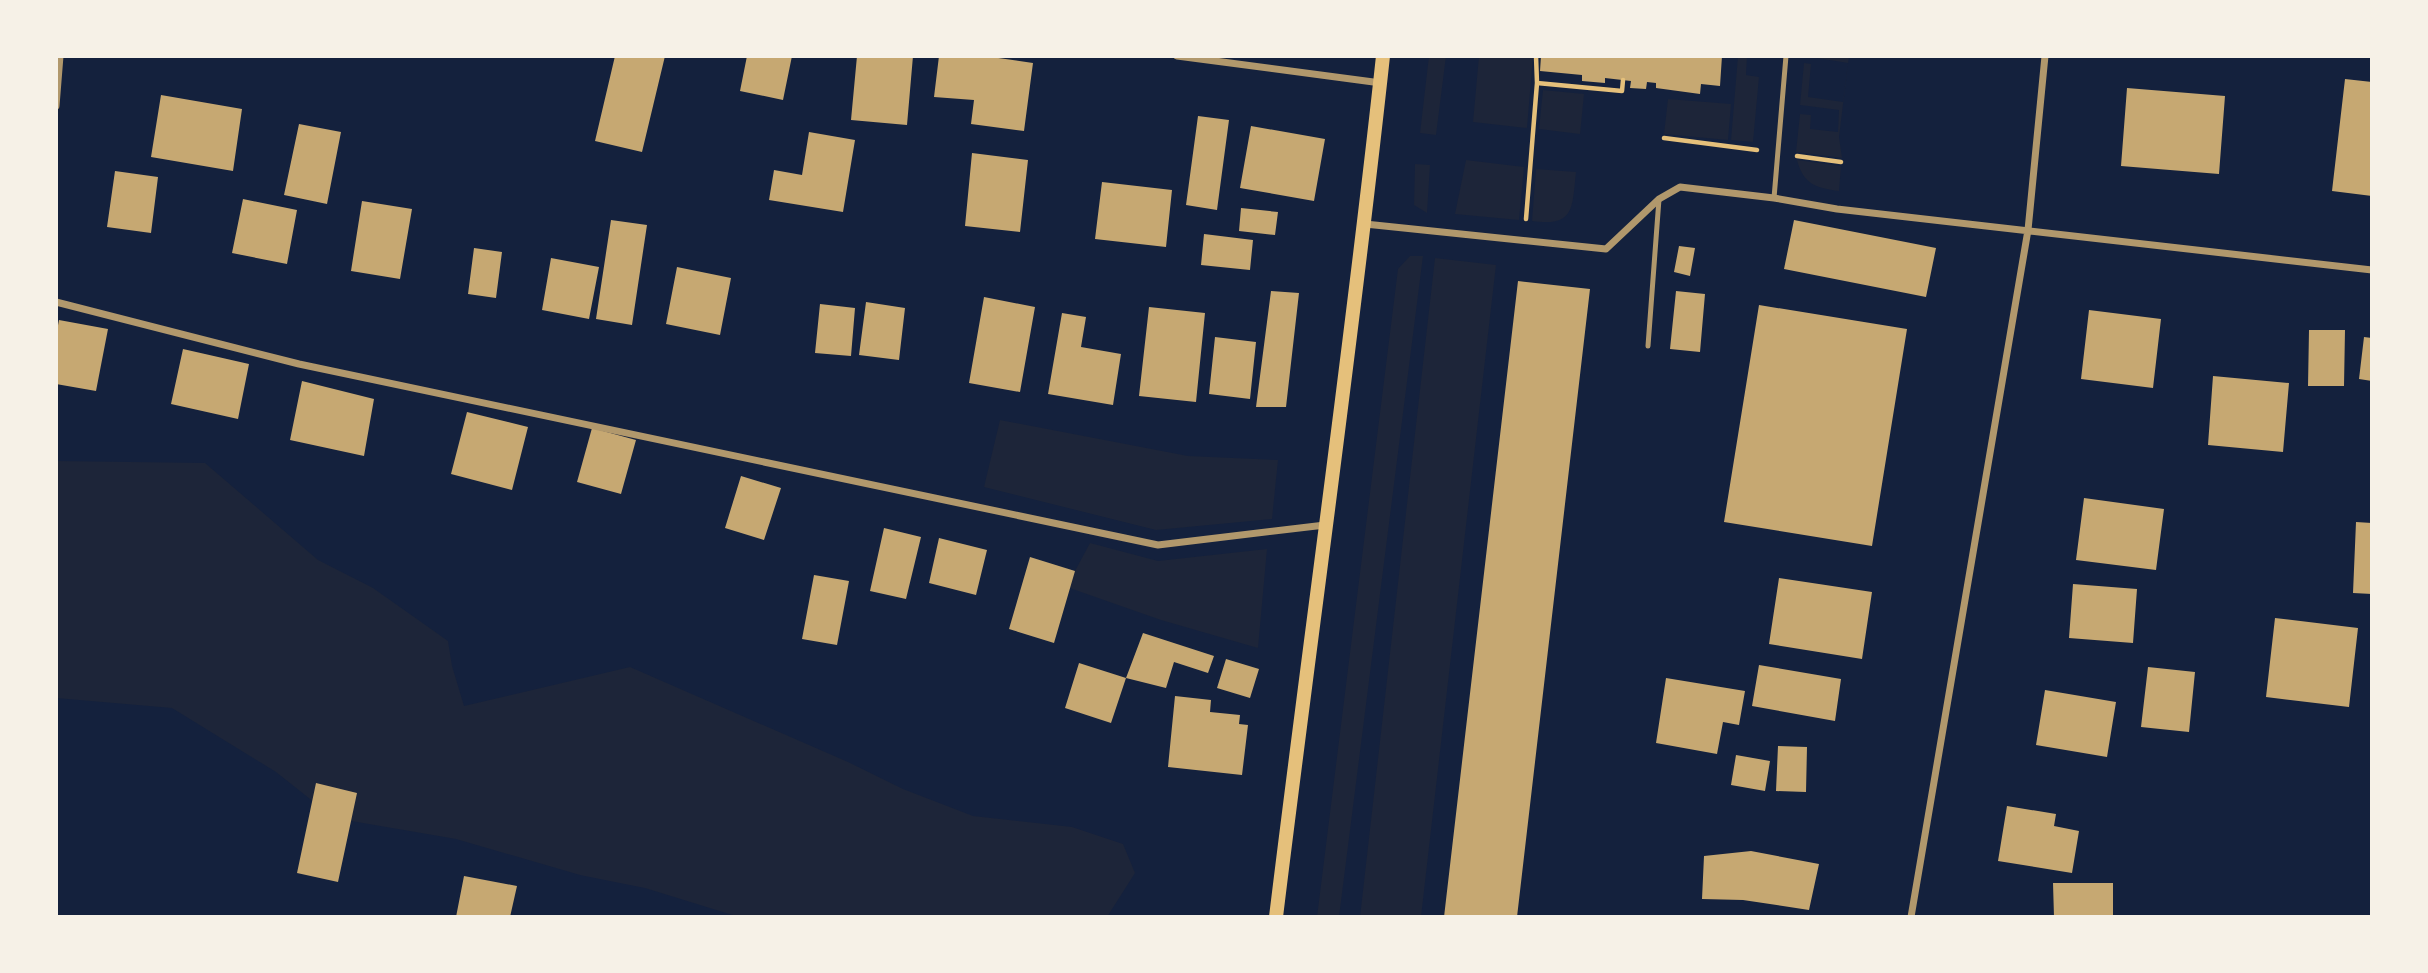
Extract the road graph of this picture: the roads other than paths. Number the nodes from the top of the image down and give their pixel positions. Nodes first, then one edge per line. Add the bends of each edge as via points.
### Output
1 (60, 56) edge
2 (1177, 56) edge
3 (1384, 56) edge
4 (1786, 56) edge
5 (2045, 56) edge
6 (1381, 83) junction
7 (56, 106) edge
8 (1774, 198) junction
9 (1659, 199) junction
10 (1365, 224) junction
11 (2028, 230) junction
12 (2372, 271) edge
13 (56, 302) edge
14 (1648, 346) dead end
15 (1325, 525) junction
16 (1276, 917) edge
17 (1911, 917) edge

1 - 7 street
2 - 6 street
3 - 6 main road
4 - 8 lane
5 - 11 street
6 - 10 main road
8 - 9 street via 1680,187
8 - 11 street
9 - 10 street via 1606,249
9 - 14 lane
10 - 15 main road
11 - 12 street
11 - 17 street
13 - 15 street via 299,364 1158,545
15 - 16 main road

